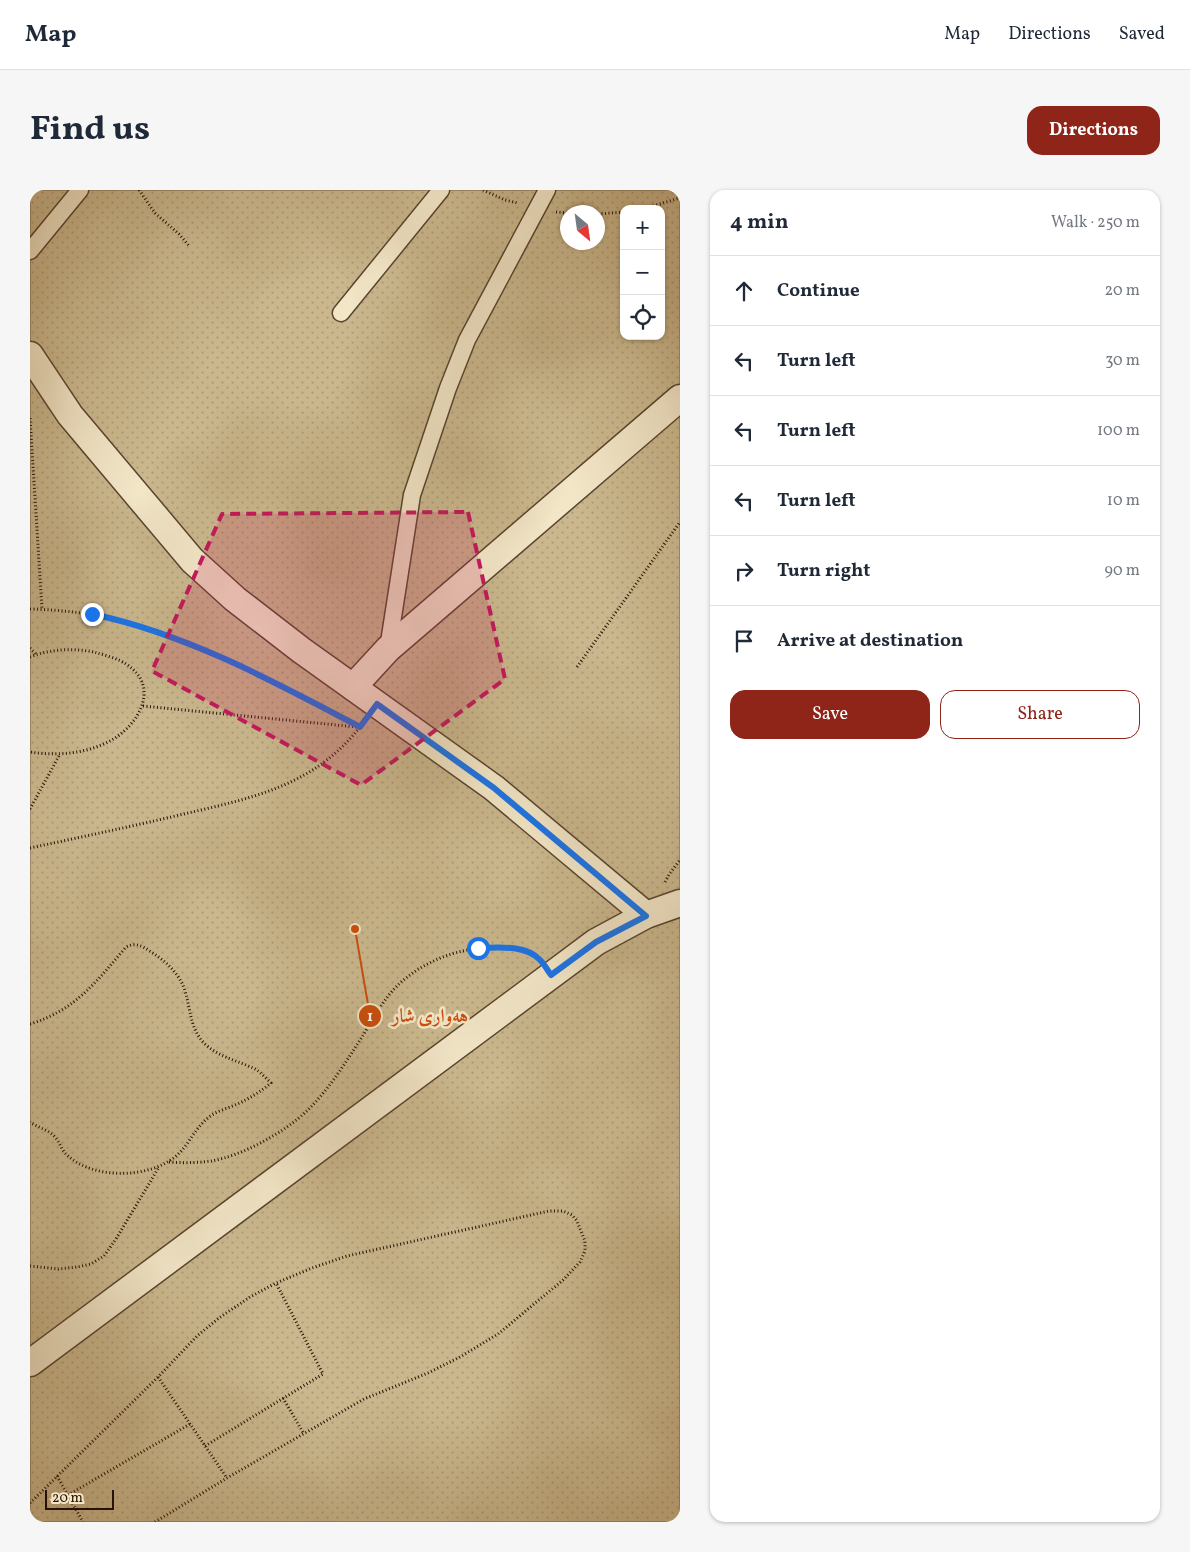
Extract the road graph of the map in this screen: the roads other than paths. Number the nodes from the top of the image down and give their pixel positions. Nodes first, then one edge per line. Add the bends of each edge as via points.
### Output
1 (80, 190) edge
2 (441, 190) edge
3 (547, 190) edge
4 (30, 251) edge
5 (341, 313) dead end
6 (30, 355) edge
7 (680, 398) edge
8 (388, 649) junction
9 (353, 687) junction
10 (680, 903) edge
11 (646, 916) junction
12 (30, 1363) edge

1 - 4 street
2 - 5 street
3 - 8 street via 467,340 448,388 412,495
6 - 9 street via 70,415 192,560 286,639
7 - 8 street
8 - 9 street
9 - 11 street via 494,788
10 - 11 street
11 - 12 street via 596,942

